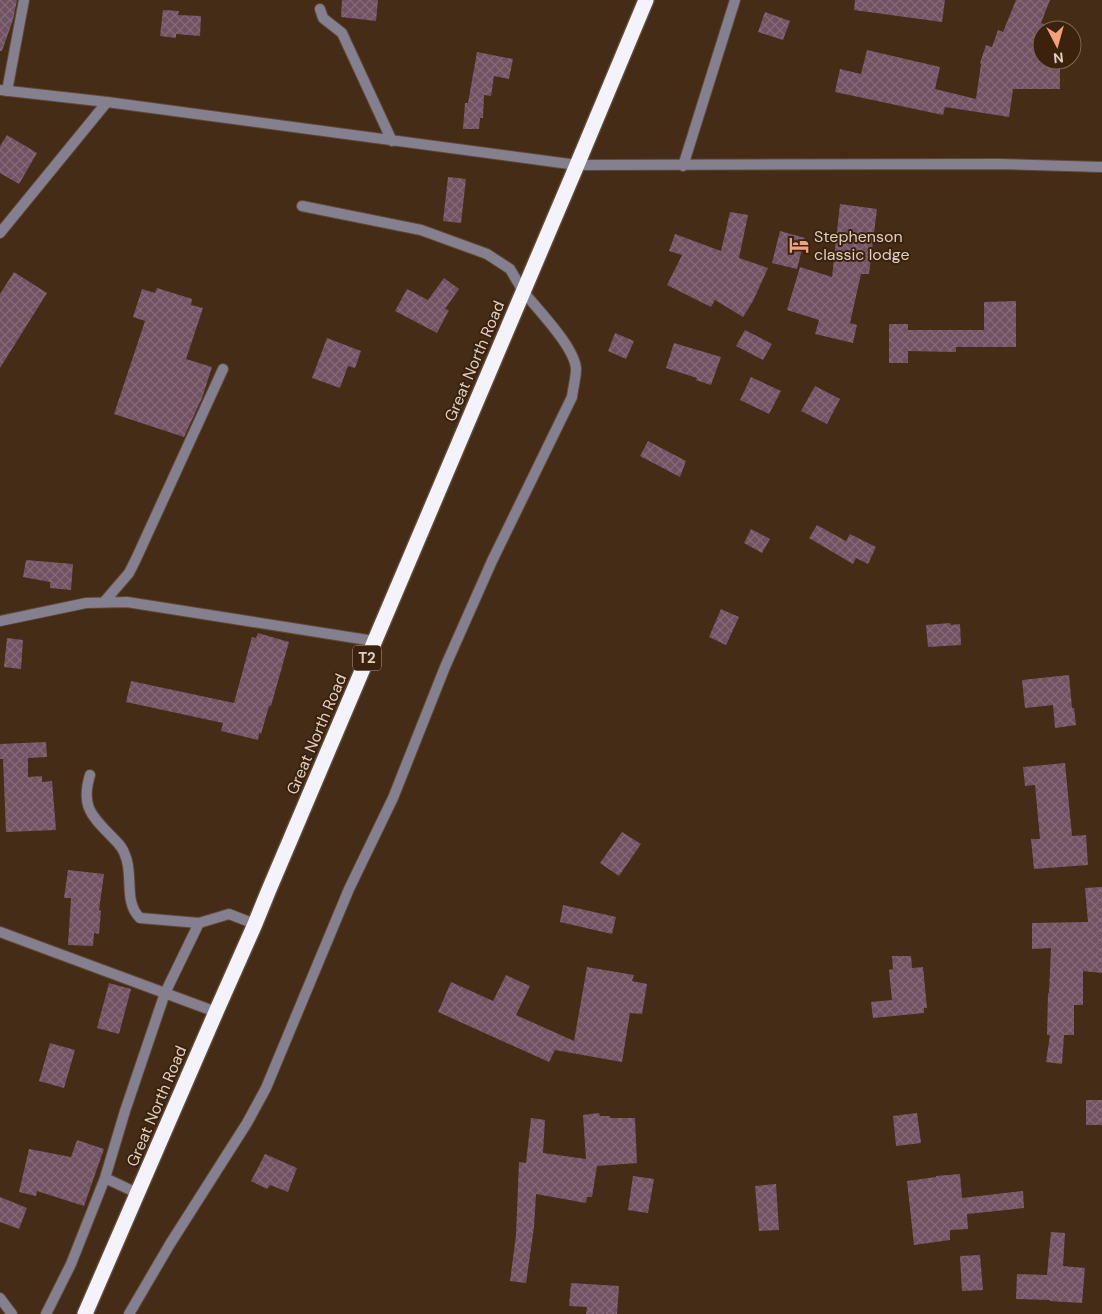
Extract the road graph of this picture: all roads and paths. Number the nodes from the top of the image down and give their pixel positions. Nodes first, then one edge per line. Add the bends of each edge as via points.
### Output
1 (24, 0) edge
2 (646, 0) edge
3 (735, 0) edge
4 (320, 9) dead end
5 (3, 90) edge
6 (107, 102) junction
7 (392, 140) junction
8 (577, 165) junction
9 (683, 166) junction
10 (1102, 167) edge
11 (302, 206) dead end
12 (0, 234) edge
13 (523, 291) junction
14 (223, 369) dead end
15 (104, 602) junction
16 (0, 621) edge
17 (374, 641) junction
18 (90, 775) dead end
19 (199, 923) junction
20 (255, 924) junction
21 (0, 932) edge
22 (165, 993) junction
23 (216, 1012) junction
24 (105, 1178) junction
25 (137, 1193) junction
26 (0, 1298) edge
27 (12, 1314) edge
28 (46, 1314) edge
29 (85, 1314) edge
30 (129, 1314) edge

1 - 5 street
2 - 8 highway, Great North Road / T2
3 - 9 street
4 - 7 street via 323,18 342,33
5 - 6 street
6 - 7 street
6 - 12 street
7 - 8 street
8 - 9 street
8 - 13 highway, Great North Road / T2
9 - 10 street via 999,164
11 - 13 street via 421,230 487,254 510,269
13 - 17 highway, Great North Road / T2
13 - 30 street via 569,349 576,370 572,397 492,561 445,667 394,798 349,889 266,1088
14 - 15 street via 129,573
15 - 16 street via 86,602
15 - 17 street via 127,602
17 - 20 highway, Great North Road / T2
18 - 19 street via 88,808 126,857 134,912 140,918
19 - 20 street via 229,914
19 - 22 street
20 - 23 highway, Great North Road / T2
21 - 22 street
22 - 23 street
22 - 24 street
23 - 25 highway, Great North Road / T2
24 - 25 street
24 - 28 street via 71,1264
25 - 29 highway, Great North Road / T2
26 - 27 street

